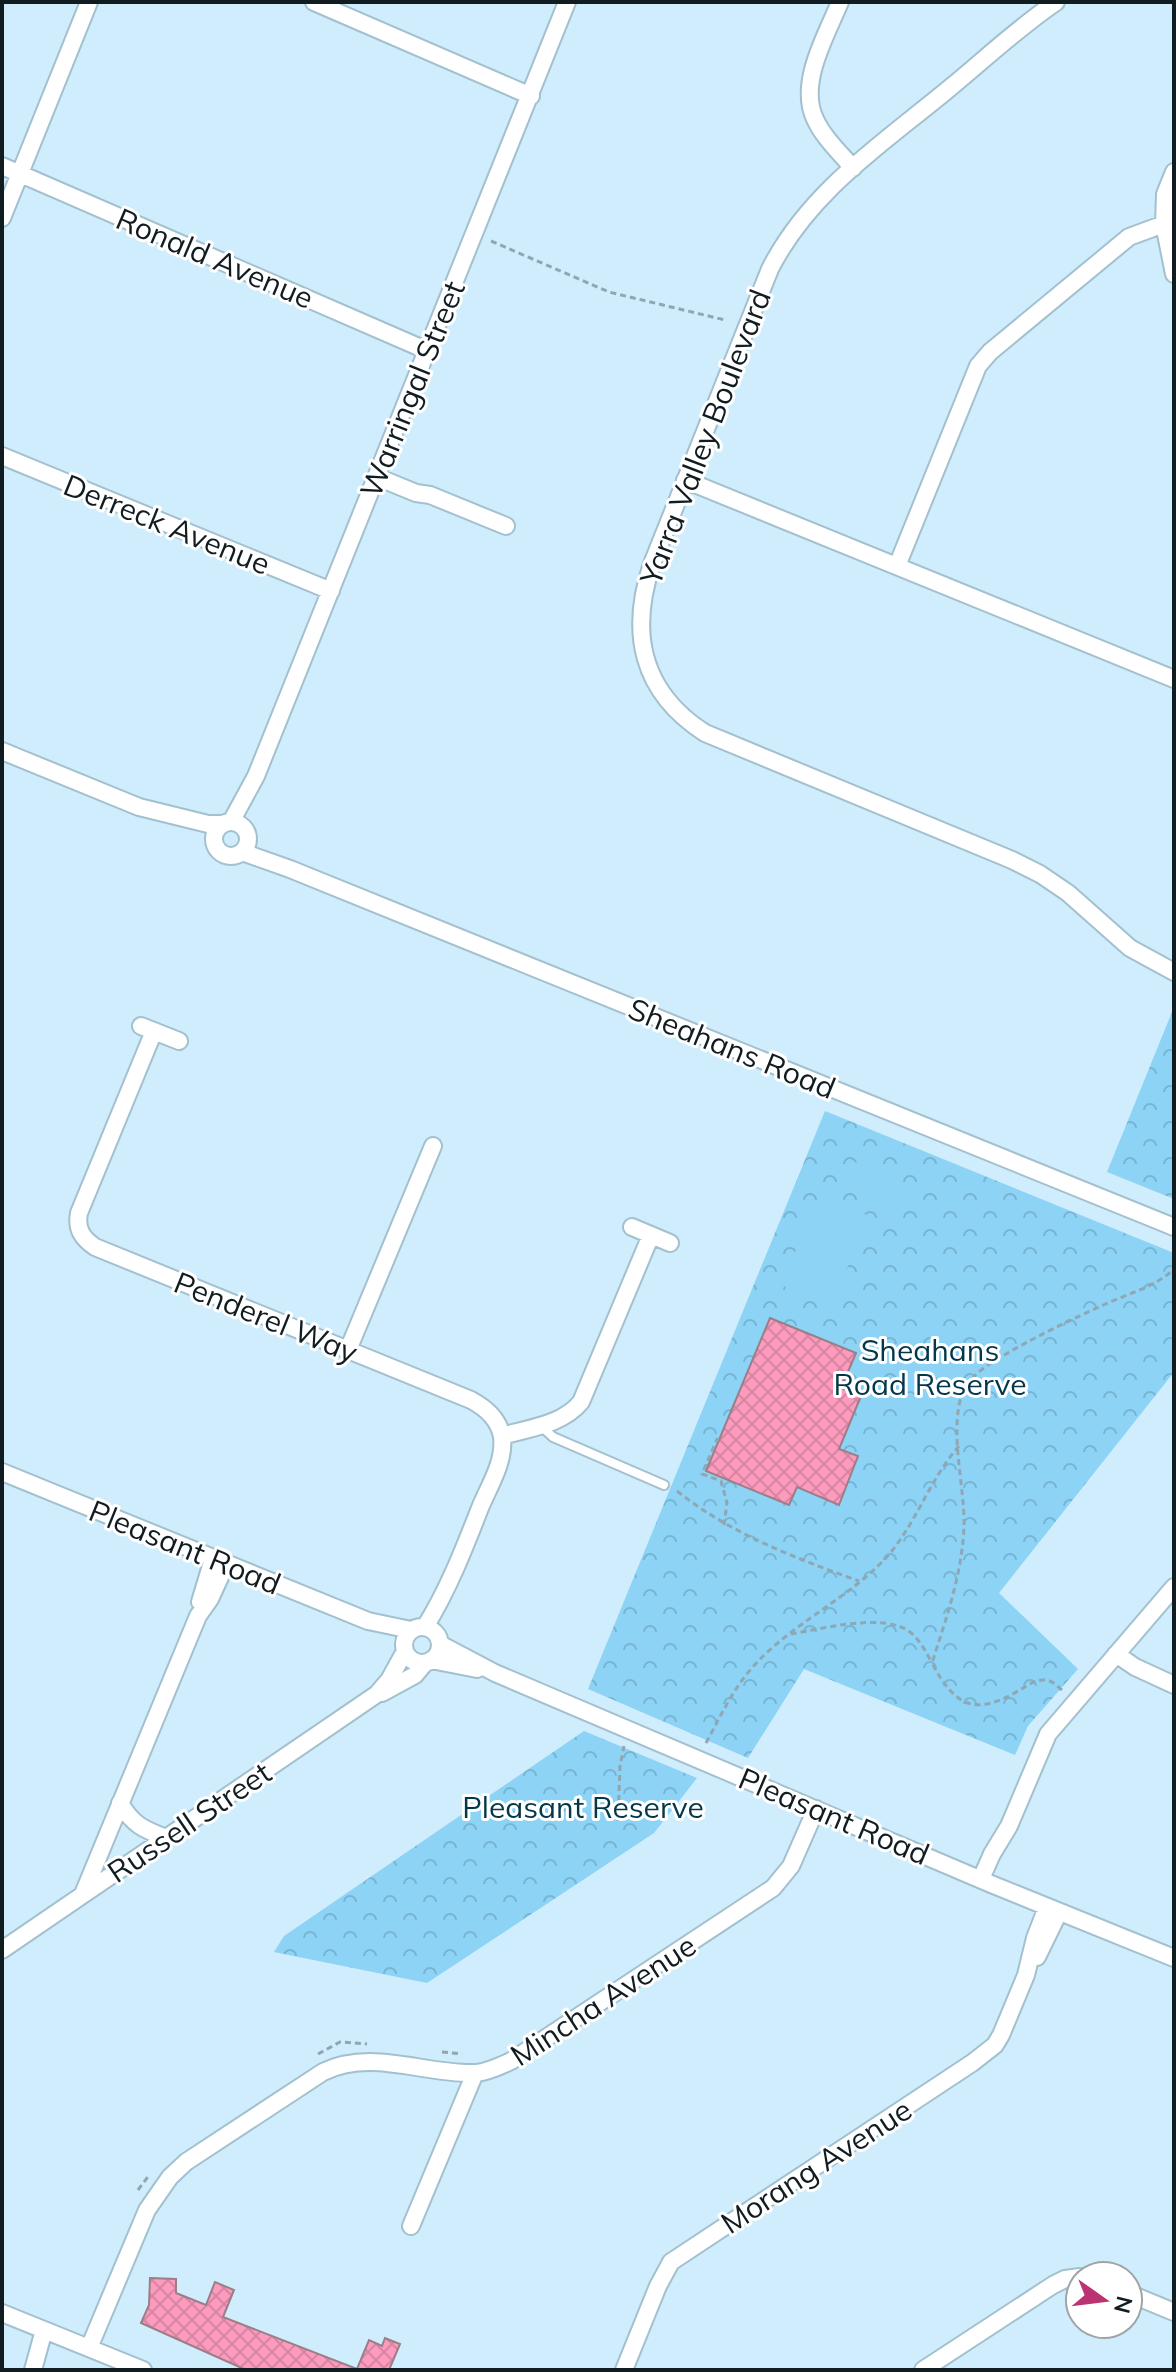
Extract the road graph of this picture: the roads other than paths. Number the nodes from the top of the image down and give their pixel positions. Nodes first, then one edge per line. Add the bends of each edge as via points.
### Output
1 (89, 2) edge
2 (314, 2) edge
3 (567, 2) edge
4 (840, 2) edge
5 (1056, 2) edge
6 (531, 96) junction
7 (2, 166) edge
8 (853, 168) junction
9 (1174, 172) edge
10 (20, 174) junction
11 (2, 218) edge
12 (1164, 224) junction
13 (1174, 274) edge
14 (428, 351) junction
15 (2, 456) edge
16 (377, 477) junction
17 (685, 480) junction
18 (506, 526) dead end
19 (897, 566) junction
20 (331, 591) junction
21 (1174, 679) edge
22 (2, 751) edge
23 (233, 833) junction
24 (1174, 972) edge
25 (179, 1041) dead end
26 (433, 1146) dead end
27 (632, 1227) dead end
28 (1174, 1227) edge
29 (651, 1235) junction
30 (670, 1243) dead end
31 (348, 1350) junction
32 (541, 1425) junction
33 (502, 1436) junction
34 (2, 1472) edge
35 (664, 1485) road end
36 (219, 1561) junction
37 (1174, 1587) edge
38 (368, 1621) junction
39 (428, 1634) junction
40 (404, 1649) junction
41 (1116, 1654) junction
42 (428, 1661) junction
43 (495, 1673) junction
44 (1174, 1685) edge
45 (377, 1694) junction
46 (120, 1803) junction
47 (816, 1809) junction
48 (166, 1838) junction
49 (986, 1881) junction
50 (83, 1895) junction
51 (1053, 1909) junction
52 (2, 1950) edge
53 (1174, 1958) edge
54 (475, 2073) junction
55 (411, 2226) dead end
56 (1064, 2280) edge
57 (1144, 2300) edge
58 (1174, 2312) edge
59 (2, 2313) edge
60 (51, 2333) junction
61 (89, 2348) junction
62 (33, 2370) edge
63 (39, 2370) edge
64 (143, 2370) edge
65 (624, 2370) edge
66 (923, 2370) edge

1 - 10 street
2 - 6 street
3 - 6 street, Warringal Street
4 - 8 street via 808,93 813,117
5 - 8 street, Yarra Valley Boulevard
6 - 14 street, Warringal Street
7 - 10 street, Ronald Avenue
8 - 17 street, Yarra Valley Boulevard via 813,205 781,247
9 - 12 street via 1165,194
10 - 11 street
10 - 14 street, Ronald Avenue
12 - 13 street
12 - 19 street via 1129,237 978,366
14 - 16 street, Warringal Street
15 - 20 street, Derreck Avenue
16 - 18 street
16 - 20 street, Warringal Street
17 - 19 street
17 - 24 street, Yarra Valley Boulevard via 640,610 651,672 675,710 722,742 1040,874 1130,948
19 - 21 street
20 - 23 street, Warringal Street
22 - 23 street, Sheahans Road via 174,826
23 - 28 street, Sheahans Road via 290,869
25 - 31 street, Penderel Way via 147,1028 79,1213 79,1230 95,1247
26 - 31 street
27 - 29 street
29 - 30 street
29 - 32 street via 581,1402 567,1416
31 - 33 street, Penderel Way via 481,1406
32 - 33 street
32 - 35 lane via 553,1437
33 - 39 street via 500,1460
34 - 36 street, Pleasant Road
36 - 38 street, Pleasant Road
36 - 46 street via 210,1599 198,1616
37 - 41 street
38 - 39 street, Pleasant Road
38 - 40 street, Pleasant Road
39 - 40 street, Russell Street via 404,1640
39 - 42 street via 438,1653
39 - 43 street, Pleasant Road
40 - 42 street, Pleasant Road via 411,1659
40 - 45 street, Russell Street
41 - 44 street
41 - 49 street via 1048,1734 992,1854
42 - 43 street, Pleasant Road
42 - 45 street, Russell Street via 415,1675
43 - 47 street, Pleasant Road
45 - 48 street, Russell Street
46 - 48 street via 137,1825
46 - 50 street
47 - 49 street, Pleasant Road
47 - 54 street, Mincha Avenue via 784,1877 762,1897 511,2061
48 - 50 street, Russell Street
49 - 51 street, Pleasant Road
50 - 52 street, Russell Street
51 - 53 street, Pleasant Road
51 - 65 street, Morang Avenue via 1047,1940 995,2045 671,2262
54 - 55 street
54 - 61 street, Mincha Avenue via 364,2061 338,2065 186,2162 147,2210
56 - 66 street
57 - 58 street
59 - 60 street
60 - 61 street
60 - 62 street
60 - 63 street
61 - 64 street

